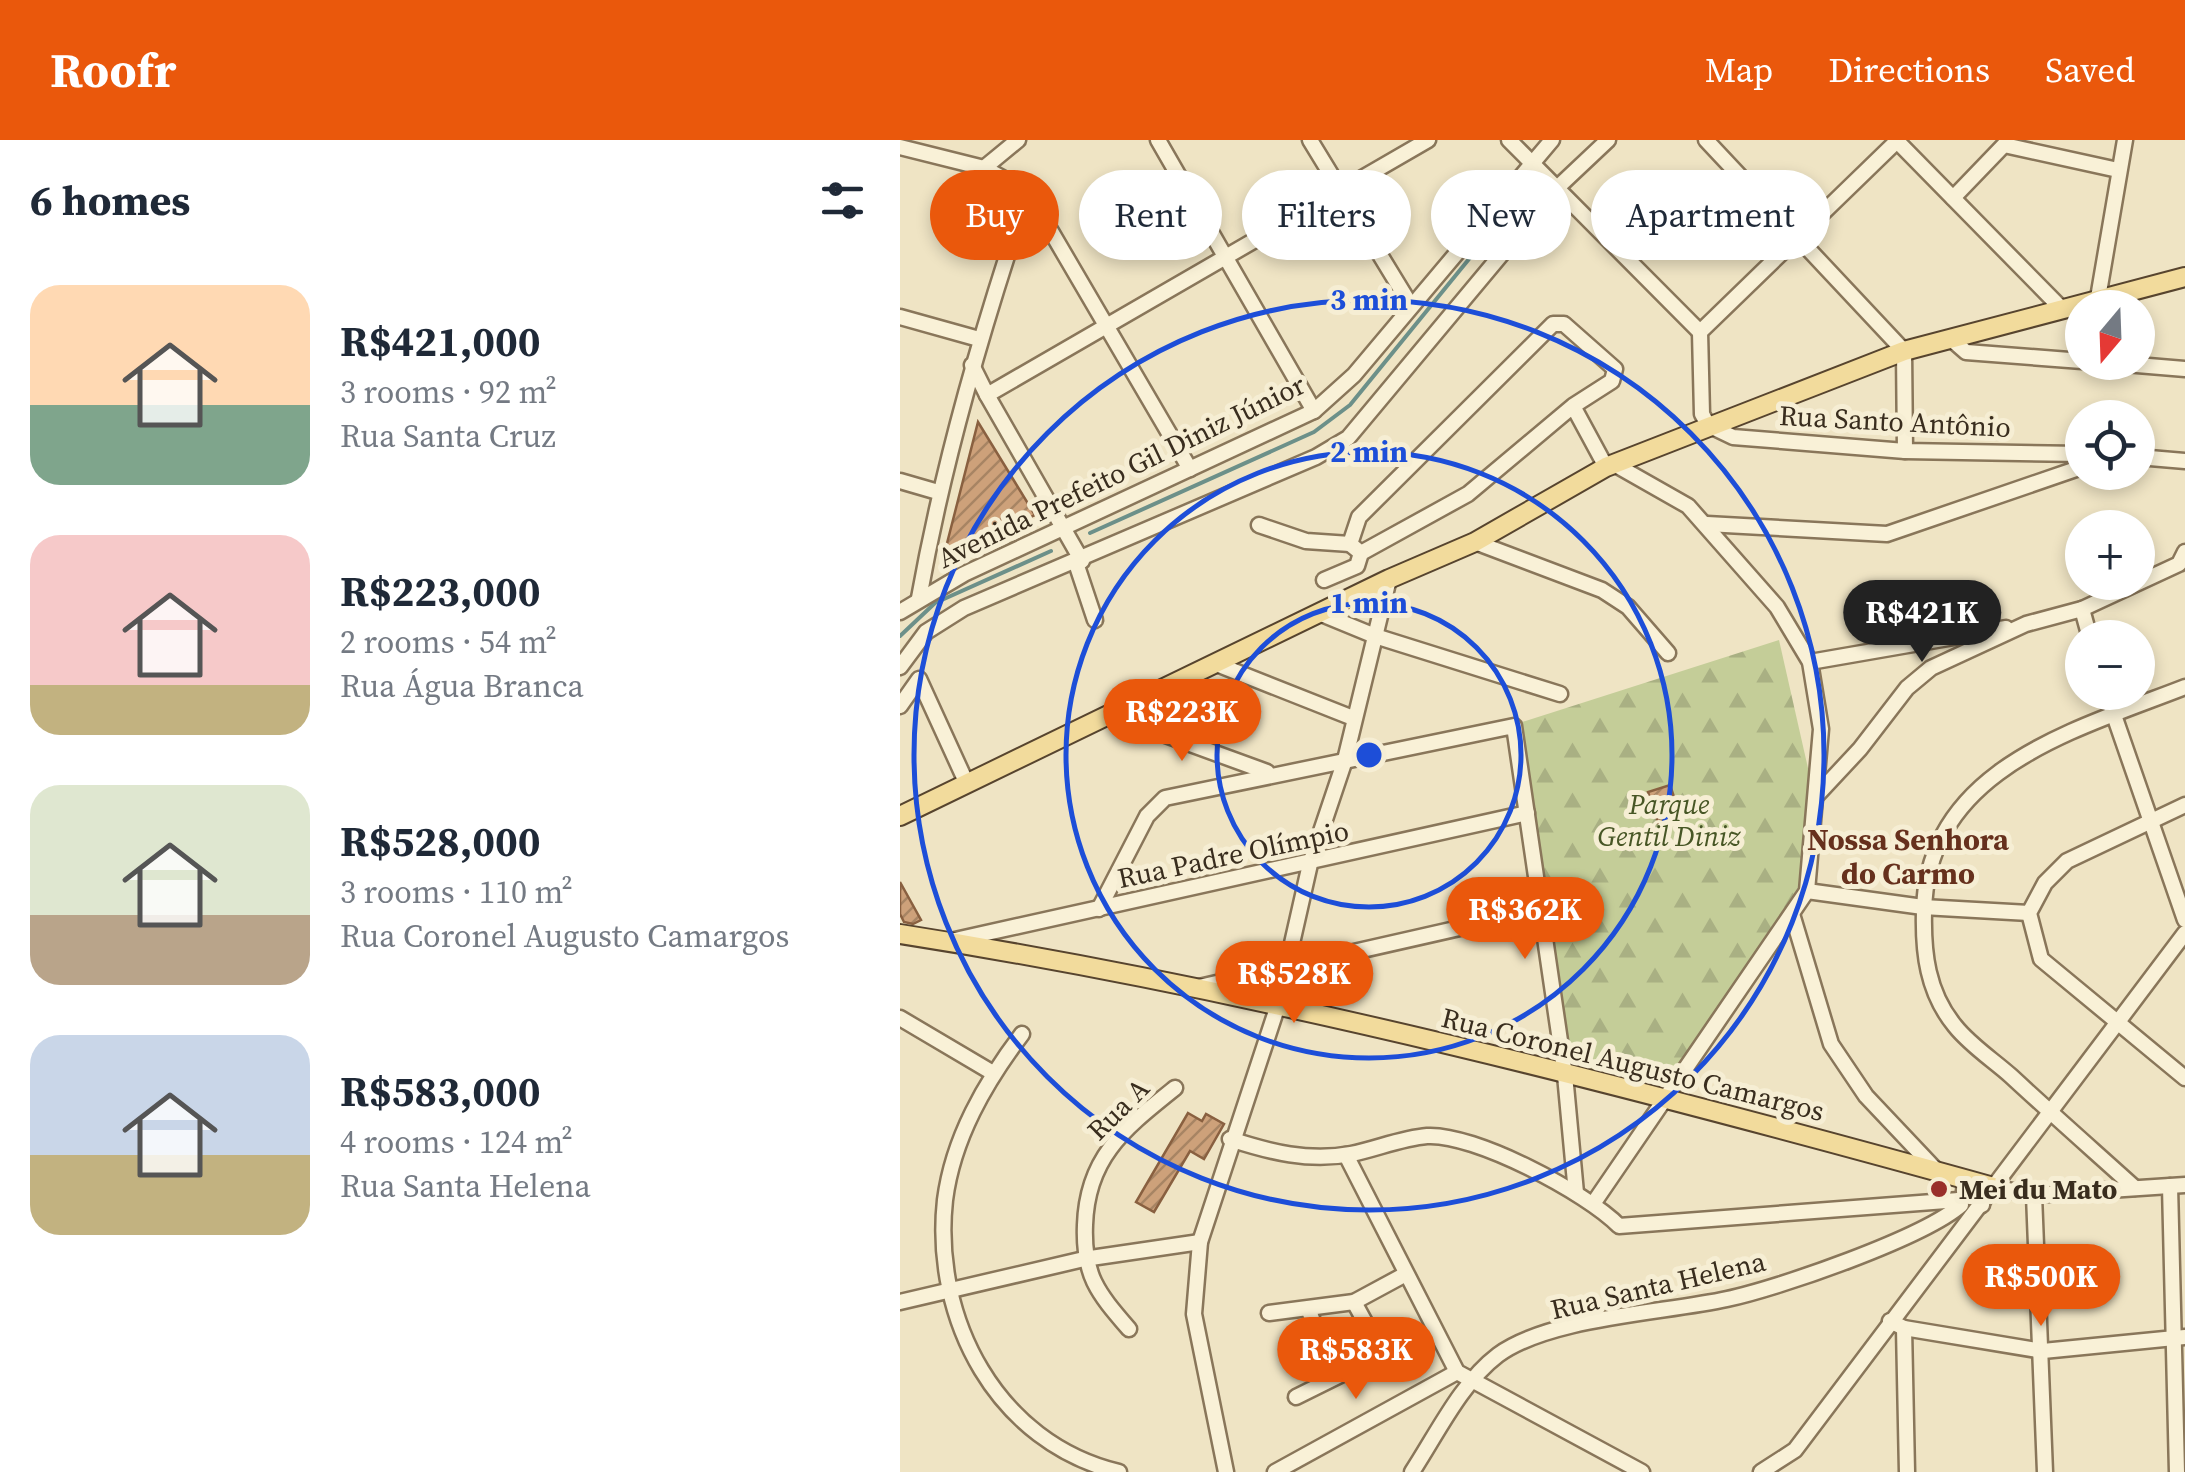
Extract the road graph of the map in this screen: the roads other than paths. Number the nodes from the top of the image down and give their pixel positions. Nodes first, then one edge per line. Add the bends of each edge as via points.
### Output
1 (1018, 140) edge
2 (1158, 140) edge
3 (1310, 140) edge
4 (1428, 140) edge
5 (1509, 140) edge
6 (1552, 140) edge
7 (1608, 140) edge
8 (1706, 140) edge
9 (1897, 140) edge
10 (2124, 140) edge
11 (901, 146) edge
12 (1530, 163) junction
13 (984, 168) junction
14 (989, 170) edge
15 (1327, 170) edge
16 (1376, 170) edge
17 (1537, 170) edge
18 (1735, 170) edge
19 (2118, 170) junction
20 (1571, 175) edge
21 (1954, 198) junction
22 (1571, 204) edge
23 (1830, 206) edge
24 (1242, 247) edge
25 (1059, 248) edge
26 (1223, 258) junction
27 (1005, 260) edge
28 (1382, 260) edge
29 (1497, 260) edge
30 (1774, 260) edge
31 (1821, 260) edge
32 (2185, 278) edge
33 (2099, 290) edge
34 (2133, 290) edge
35 (1410, 304) junction
36 (2065, 306) edge
37 (2060, 307) junction
38 (900, 317) edge
39 (1104, 329) junction
40 (1700, 332) junction
41 (1950, 338) junction
42 (979, 339) junction
43 (1904, 351) junction
44 (2065, 360) edge
45 (972, 365) junction
46 (2155, 367) edge
47 (2185, 369) edge
48 (987, 396) junction
49 (1573, 406) junction
50 (1314, 411) junction
51 (1708, 425) junction
52 (1904, 451) junction
53 (2065, 454) edge
54 (2155, 458) edge
55 (2185, 461) edge
56 (1610, 465) junction
57 (1190, 469) junction
58 (2065, 473) edge
59 (900, 482) edge
60 (938, 492) junction
61 (1707, 524) junction
62 (1260, 525) dead end
63 (1062, 529) junction
64 (1475, 542) junction
65 (1356, 548) junction
66 (2185, 552) edge
67 (1079, 562) junction
68 (1390, 579) junction
69 (1324, 580) dead end
70 (919, 598) junction
71 (2082, 609) junction
72 (900, 612) edge
73 (1319, 613) junction
74 (1095, 620) dead end
75 (2085, 620) edge
76 (2026, 624) junction
77 (1375, 636) junction
78 (1668, 653) dead end
79 (1810, 662) junction
80 (1214, 663) junction
81 (900, 667) edge
82 (2185, 687) edge
83 (1560, 694) dead end
84 (900, 706) edge
85 (2111, 710) edge
86 (1108, 714) junction
87 (2112, 715) junction
88 (1353, 718) junction
89 (1345, 760) junction
90 (1270, 773) junction
91 (967, 784) junction
92 (1818, 794) junction
93 (2185, 806) edge
94 (1527, 813) junction
95 (900, 816) edge
96 (2152, 818) junction
97 (1310, 864) junction
98 (1808, 891) junction
99 (1923, 907) junction
100 (1099, 908) junction
101 (1539, 910) junction
102 (2029, 913) junction
103 (1792, 914) junction
104 (2185, 920) edge
105 (2185, 932) edge
106 (900, 935) edge
107 (949, 942) junction
108 (1286, 968) junction
109 (1193, 989) junction
110 (1278, 1005) junction
111 (900, 1018) edge
112 (2118, 1023) junction
113 (1022, 1034) dead end
114 (993, 1072) junction
115 (1565, 1075) junction
116 (2185, 1078) edge
117 (1175, 1088) dead end
118 (1666, 1100) junction
119 (2052, 1113) junction
120 (1230, 1139) junction
121 (1346, 1155) junction
122 (1935, 1169) junction
123 (2178, 1186) edge
124 (1997, 1188) junction
125 (2135, 1188) junction
126 (1576, 1193) junction
127 (2034, 1195) junction
128 (1962, 1198) junction
129 (1595, 1202) junction
130 (1980, 1208) junction
131 (1962, 1229) junction
132 (1200, 1242) junction
133 (1084, 1260) junction
134 (1404, 1275) junction
135 (948, 1291) junction
136 (900, 1302) edge
137 (1354, 1302) junction
138 (1310, 1311) junction
139 (1270, 1313) dead end
140 (1897, 1324) junction
141 (1129, 1328) dead end
142 (2179, 1337) edge
143 (1407, 1342) dead end
144 (2043, 1352) junction
145 (1383, 1354) junction
146 (1457, 1372) junction
147 (1335, 1378) junction
148 (1474, 1379) junction
149 (1296, 1396) dead end
150 (1119, 1472) edge
151 (1226, 1472) edge
152 (1275, 1472) edge
153 (1412, 1472) edge
154 (1642, 1472) edge
155 (1761, 1472) edge
156 (1907, 1472) edge
157 (2045, 1472) edge
158 (2177, 1472) edge

1 - 13 street
2 - 26 street
3 - 15 street
4 - 16 street
5 - 12 street
6 - 12 street, Avenida Prefeito Gil Diniz Júnior
7 - 20 street, Avenida Prefeito Gil Diniz Júnior
8 - 18 street
9 - 21 street
9 - 23 street
10 - 19 street
11 - 13 street
12 - 17 street
12 - 35 street, Avenida Prefeito Gil Diniz Júnior
13 - 14 street
19 - 21 street via 2004,145
19 - 33 street
21 - 37 street
22 - 40 street
24 - 26 street
25 - 39 street
26 - 39 street
26 - 50 street
27 - 42 street
28 - 35 street
29 - 67 street, Avenida Prefeito Gil Diniz Júnior via 1348,438
30 - 40 street
31 - 43 street
32 - 34 main road
35 - 50 street, Avenida Prefeito Gil Diniz Júnior via 1354,375
36 - 37 main road
37 - 41 main road
38 - 42 street
39 - 48 street
39 - 57 street
40 - 51 street via 1702,414
41 - 43 main road
41 - 44 street via 1966,352
42 - 45 street
43 - 51 main road
43 - 52 street
45 - 48 street
45 - 60 street
46 - 47 street
48 - 63 street
49 - 56 street
49 - 65 street via 1468,494
49 - 65 street via 1612,381 1615,369 1564,324 1552,324 1359,517
50 - 57 street, Avenida Prefeito Gil Diniz Júnior
51 - 52 street, Rua Santo Antônio via 1734,437
51 - 56 main road
52 - 53 street, Rua Santo Antônio
54 - 55 street
56 - 61 street via 1688,506
56 - 64 main road
57 - 63 street, Avenida Prefeito Gil Diniz Júnior
58 - 61 street via 1887,534
59 - 60 street
60 - 70 street
61 - 79 street via 1777,607
62 - 65 street
63 - 67 street
63 - 70 street, Avenida Prefeito Gil Diniz Júnior
64 - 68 main road
64 - 78 street via 1602,590 1628,607
65 - 69 street via 1357,566
66 - 71 street via 2179,564
67 - 74 street
67 - 81 street, Avenida Prefeito Gil Diniz Júnior via 964,608 926,632
68 - 73 main road
68 - 77 street
70 - 72 street, Avenida Prefeito Gil Diniz Júnior
71 - 75 street
71 - 76 street
73 - 77 street
73 - 80 main road
76 - 79 street
76 - 92 street via 1919,678
77 - 83 street
77 - 88 street
79 - 92 street via 1821,729
80 - 86 main road
80 - 88 street
82 - 87 street
84 - 91 street via 918,679
85 - 87 street
86 - 90 street
86 - 91 main road
87 - 96 street
87 - 99 street via 2047,740 1986,780 1956,810 1938,840
88 - 89 street
89 - 90 street
89 - 94 street via 1514,726
89 - 97 street
90 - 100 street via 1165,798 1147,816
91 - 95 main road
92 - 98 street
93 - 96 street
94 - 97 street, Rua Padre Olímpio
94 - 101 street
96 - 102 street via 2066,861
96 - 104 street
97 - 100 street, Rua Padre Olímpio
97 - 108 street
98 - 99 street
98 - 103 street
99 - 102 street
99 - 119 street via 1926,970 1954,1025
100 - 107 street, Rua Padre Olímpio
101 - 108 street
101 - 115 street
102 - 112 street via 2042,960
103 - 118 street
103 - 122 street via 1832,1044 1866,1096
105 - 112 street
106 - 107 main road, Rua Coronel Augusto Camargos
107 - 109 main road, Rua Coronel Augusto Camargos
108 - 109 street
108 - 110 street
109 - 110 main road, Rua Coronel Augusto Camargos
110 - 115 main road, Rua Coronel Augusto Camargos
110 - 120 street
111 - 114 street
112 - 116 street
112 - 119 street
113 - 114 street
114 - 135 street via 971,1114 946,1198
115 - 118 main road, Rua Coronel Augusto Camargos
115 - 126 street
117 - 133 street, Rua A via 1104,1154 1086,1192
118 - 122 main road, Rua Coronel Augusto Camargos
118 - 129 street
119 - 124 street
119 - 125 street
120 - 121 street via 1283,1156
120 - 132 street
121 - 126 street via 1428,1136 1458,1140
121 - 134 street
122 - 128 main road, Rua Coronel Augusto Camargos
123 - 125 street
123 - 142 street
124 - 127 street
124 - 128 main road, Rua Coronel Augusto Camargos
124 - 130 street
125 - 127 street
126 - 129 street
127 - 144 street
128 - 129 street via 1620,1226
128 - 130 street
128 - 131 street
128 - 148 street, Rua Santa Helena via 1774,1286 1571,1327 1499,1354
130 - 131 street
131 - 140 street
132 - 133 street
132 - 151 street via 1194,1314
133 - 135 street
133 - 141 street, Rua A via 1099,1295
134 - 137 street
134 - 146 street
135 - 136 street
135 - 150 street via 974,1362 1006,1404 1044,1439
137 - 138 street
137 - 145 street
138 - 139 street
138 - 147 street
140 - 144 street
140 - 155 street via 1795,1450
140 - 156 street
142 - 144 street
142 - 158 street
143 - 145 street
144 - 157 street
145 - 147 street
146 - 148 street
146 - 152 street
147 - 149 street
148 - 153 street, Rua Santa Helena
148 - 154 street

